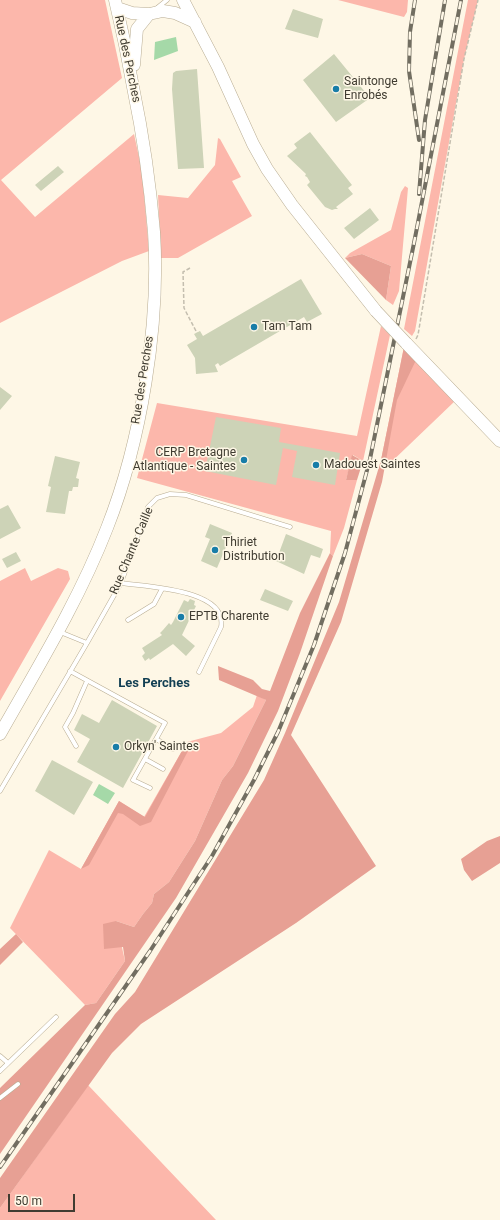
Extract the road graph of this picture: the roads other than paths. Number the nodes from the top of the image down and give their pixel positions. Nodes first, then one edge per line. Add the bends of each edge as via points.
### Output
1 (167, 0) edge
2 (183, 0) edge
3 (116, 4) edge
4 (149, 14) junction
5 (195, 22) junction
6 (133, 86) junction
7 (500, 441) edge
8 (290, 527) dead end
9 (121, 584) junction
10 (162, 589) junction
11 (128, 620) dead end
12 (58, 631) junction
13 (87, 643) junction
14 (70, 671) junction
15 (199, 672) dead end
16 (87, 681) junction
17 (0, 734) edge
18 (156, 739) junction
19 (76, 746) dead end
20 (173, 749) dead end
21 (145, 758) junction
22 (163, 768) dead end
23 (150, 788) dead end
24 (0, 791) edge
25 (56, 1017) dead end
26 (0, 1056) edge
27 (8, 1063) junction
28 (0, 1071) edge
29 (18, 1084) dead end
30 (0, 1098) edge

1 - 4 lane
2 - 5 street
3 - 4 street via 132,13
3 - 6 street, Rue des Perches
4 - 5 street via 163,11 175,13
4 - 6 street via 136,29
5 - 7 street, bridge via 253,144 267,169 301,217 376,311
6 - 12 street, Rue des Perches via 142,130 154,234 152,325 148,366 132,447 107,528
8 - 9 lane, Rue Chante Caille via 186,495 170,494 157,498 148,507
9 - 10 lane
9 - 13 lane, Rue Chante Caille
10 - 11 lane via 154,604
10 - 15 lane via 179,590 205,600 220,613 221,627
12 - 13 lane
12 - 17 street, Rue des Perches
13 - 14 lane, Rue Chante Caille
14 - 16 lane
14 - 24 lane, Rue Chante Caille
16 - 18 lane via 165,723
16 - 19 lane via 65,727
18 - 20 lane
18 - 21 lane
21 - 22 lane
21 - 23 lane via 133,780
25 - 27 lane
26 - 27 lane
27 - 28 lane
29 - 30 lane

